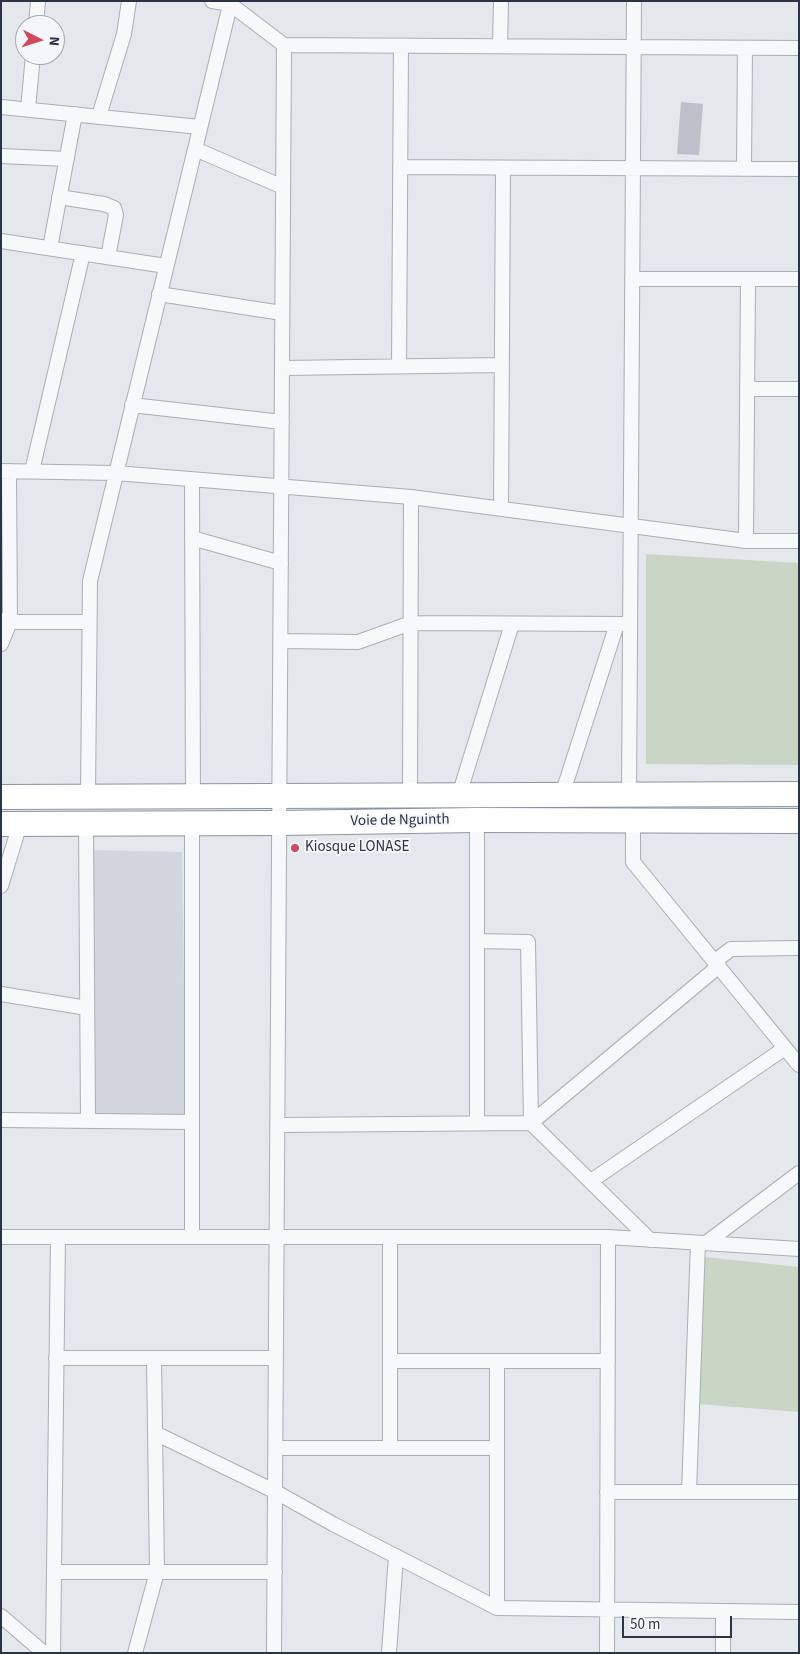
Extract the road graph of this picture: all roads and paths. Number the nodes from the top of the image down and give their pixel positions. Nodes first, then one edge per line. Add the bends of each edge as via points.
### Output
1 (38, 1) edge
2 (129, 1) edge
3 (212, 1) edge
4 (500, 1) edge
5 (634, 1) edge
6 (230, 3) edge
7 (37, 15) edge
8 (284, 45) junction
9 (401, 46) junction
10 (500, 46) junction
11 (634, 47) junction
12 (745, 48) junction
13 (799, 48) edge
14 (32, 65) edge
15 (1, 107) edge
16 (28, 109) junction
17 (75, 114) junction
18 (98, 116) junction
19 (200, 127) junction
20 (195, 149) junction
21 (1, 156) edge
22 (67, 159) junction
23 (400, 167) junction
24 (503, 168) junction
25 (633, 168) junction
26 (744, 169) junction
27 (799, 169) edge
28 (283, 187) junction
29 (60, 197) junction
30 (1, 241) edge
31 (50, 248) junction
32 (83, 253) junction
33 (108, 257) junction
34 (166, 266) junction
35 (632, 279) junction
36 (748, 279) junction
37 (799, 280) edge
38 (160, 294) junction
39 (282, 313) junction
40 (502, 365) junction
41 (399, 366) junction
42 (282, 368) junction
43 (747, 389) junction
44 (799, 389) edge
45 (132, 405) junction
46 (282, 422) junction
47 (5, 471) edge
48 (32, 471) junction
49 (116, 473) junction
50 (192, 479) junction
51 (281, 486) junction
52 (411, 497) junction
53 (501, 509) junction
54 (631, 526) junction
55 (192, 538) junction
56 (746, 540) junction
57 (799, 541) edge
58 (281, 563) junction
59 (6, 621) edge
60 (89, 622) junction
61 (411, 623) junction
62 (512, 624) junction
63 (624, 624) junction
64 (280, 641) junction
65 (1, 644) edge
66 (799, 794) edge
67 (280, 795) junction
68 (410, 795) junction
69 (459, 795) junction
70 (562, 795) junction
71 (629, 795) junction
72 (88, 796) junction
73 (193, 796) junction
74 (1, 797) edge
75 (478, 820) junction
76 (633, 820) junction
77 (799, 821) edge
78 (192, 823) junction
79 (11, 824) edge
80 (86, 824) junction
81 (279, 824) junction
82 (1, 886) edge
83 (477, 941) junction
84 (799, 948) edge
85 (717, 964) junction
86 (1, 994) edge
87 (87, 1008) junction
88 (785, 1048) junction
89 (799, 1065) edge
90 (1, 1120) edge
91 (88, 1120) junction
92 (192, 1122) junction
93 (477, 1123) junction
94 (531, 1123) junction
95 (278, 1125) junction
96 (799, 1173) edge
97 (591, 1181) junction
98 (1, 1237) edge
99 (58, 1237) junction
100 (192, 1237) junction
101 (277, 1237) junction
102 (390, 1237) junction
103 (608, 1237) junction
104 (650, 1240) junction
105 (702, 1243) junction
106 (799, 1249) edge
107 (56, 1358) junction
108 (154, 1358) junction
109 (276, 1358) junction
110 (390, 1361) junction
111 (497, 1361) junction
112 (608, 1361) junction
113 (155, 1433) junction
114 (276, 1448) junction
115 (390, 1448) junction
116 (497, 1448) junction
117 (276, 1492) junction
118 (607, 1492) junction
119 (689, 1492) junction
120 (799, 1492) edge
121 (396, 1556) junction
122 (54, 1572) junction
123 (157, 1572) junction
124 (275, 1572) junction
125 (497, 1608) junction
126 (607, 1610) junction
127 (724, 1611) junction
128 (799, 1612) edge
129 (1, 1616) edge
130 (44, 1653) edge
131 (53, 1653) edge
132 (135, 1653) edge
133 (274, 1653) edge
134 (389, 1653) edge
135 (607, 1653) edge
136 (723, 1653) edge

1 - 7 street
2 - 18 street via 124,34
3 - 6 street
4 - 10 street
5 - 11 street
6 - 8 street
6 - 19 street
8 - 9 street
8 - 28 street
9 - 10 street
9 - 23 street
10 - 11 street
11 - 12 street
11 - 25 street
12 - 13 street
12 - 26 street
14 - 16 street
15 - 16 street
16 - 17 street
17 - 18 street
17 - 22 street
18 - 19 street
19 - 20 street
20 - 28 street
20 - 34 street
21 - 22 street
22 - 29 street
23 - 24 street
23 - 41 street
24 - 25 street
24 - 40 street
25 - 26 street
25 - 35 street
26 - 27 street
28 - 39 street
29 - 31 street
29 - 33 street via 114,208 116,215
30 - 31 street
31 - 32 street
32 - 33 street
32 - 48 street
33 - 34 street
34 - 38 street
35 - 36 street
35 - 54 street
36 - 37 street
36 - 43 street
38 - 39 street
38 - 45 street
39 - 42 street
40 - 41 street
40 - 53 street
41 - 42 street
42 - 46 street
43 - 44 street
43 - 56 street
45 - 46 street
45 - 49 street
46 - 51 street
47 - 48 street
47 - 59 street
48 - 49 street
49 - 50 street
49 - 60 street via 90,581
50 - 51 street
50 - 55 street
51 - 52 street
51 - 58 street
52 - 53 street
52 - 61 street
53 - 54 street
54 - 56 street
54 - 63 street
55 - 58 street
55 - 73 street
56 - 57 street
58 - 64 street
59 - 60 street
59 - 65 street
60 - 72 street
61 - 62 street
61 - 64 street via 358,642
61 - 68 street
62 - 63 street
62 - 69 street
63 - 70 street
63 - 71 street
64 - 67 street
66 - 71 highway, Voie de Nguinth
67 - 68 highway, Voie de Nguinth
67 - 73 highway, Voie de Nguinth
67 - 81 street
68 - 69 highway, Voie de Nguinth
69 - 70 highway, Voie de Nguinth
70 - 71 highway, Voie de Nguinth
72 - 73 highway, Voie de Nguinth
72 - 74 highway, Voie de Nguinth
75 - 76 highway, Voie de Nguinth
75 - 81 highway, Voie de Nguinth
75 - 83 street
76 - 77 highway, Voie de Nguinth
76 - 85 street via 633,862
78 - 80 highway, Voie de Nguinth
78 - 81 highway, Voie de Nguinth
78 - 92 street
79 - 80 highway, Voie de Nguinth
79 - 82 street
80 - 87 street
81 - 95 street
83 - 93 street
83 - 94 street via 528,942
84 - 85 street via 731,950
85 - 88 street
85 - 94 street
86 - 87 street
87 - 91 street
88 - 89 street
88 - 97 street
90 - 91 street
91 - 92 street
92 - 100 street
93 - 94 street
93 - 95 street
94 - 97 street
95 - 101 street
96 - 105 street
97 - 104 street
98 - 99 street
99 - 100 street
99 - 107 street
100 - 101 street
101 - 102 street
101 - 109 street
102 - 103 street
102 - 110 street
103 - 104 street
103 - 112 street
104 - 105 street
105 - 106 street
105 - 119 street
107 - 108 street
107 - 122 street
108 - 109 street
108 - 113 street
109 - 114 street
110 - 111 street
110 - 115 street
111 - 112 street
111 - 116 street
112 - 118 street
113 - 117 street
113 - 123 street
114 - 115 street
114 - 117 street
115 - 116 street
116 - 125 street
117 - 121 street
117 - 124 street
118 - 119 street
118 - 126 street
119 - 120 street
121 - 125 street
121 - 134 street
122 - 123 street
122 - 131 street
123 - 124 street
123 - 132 street
124 - 133 street
125 - 126 street
126 - 127 street
126 - 135 street
127 - 128 street
127 - 136 street
129 - 130 street

